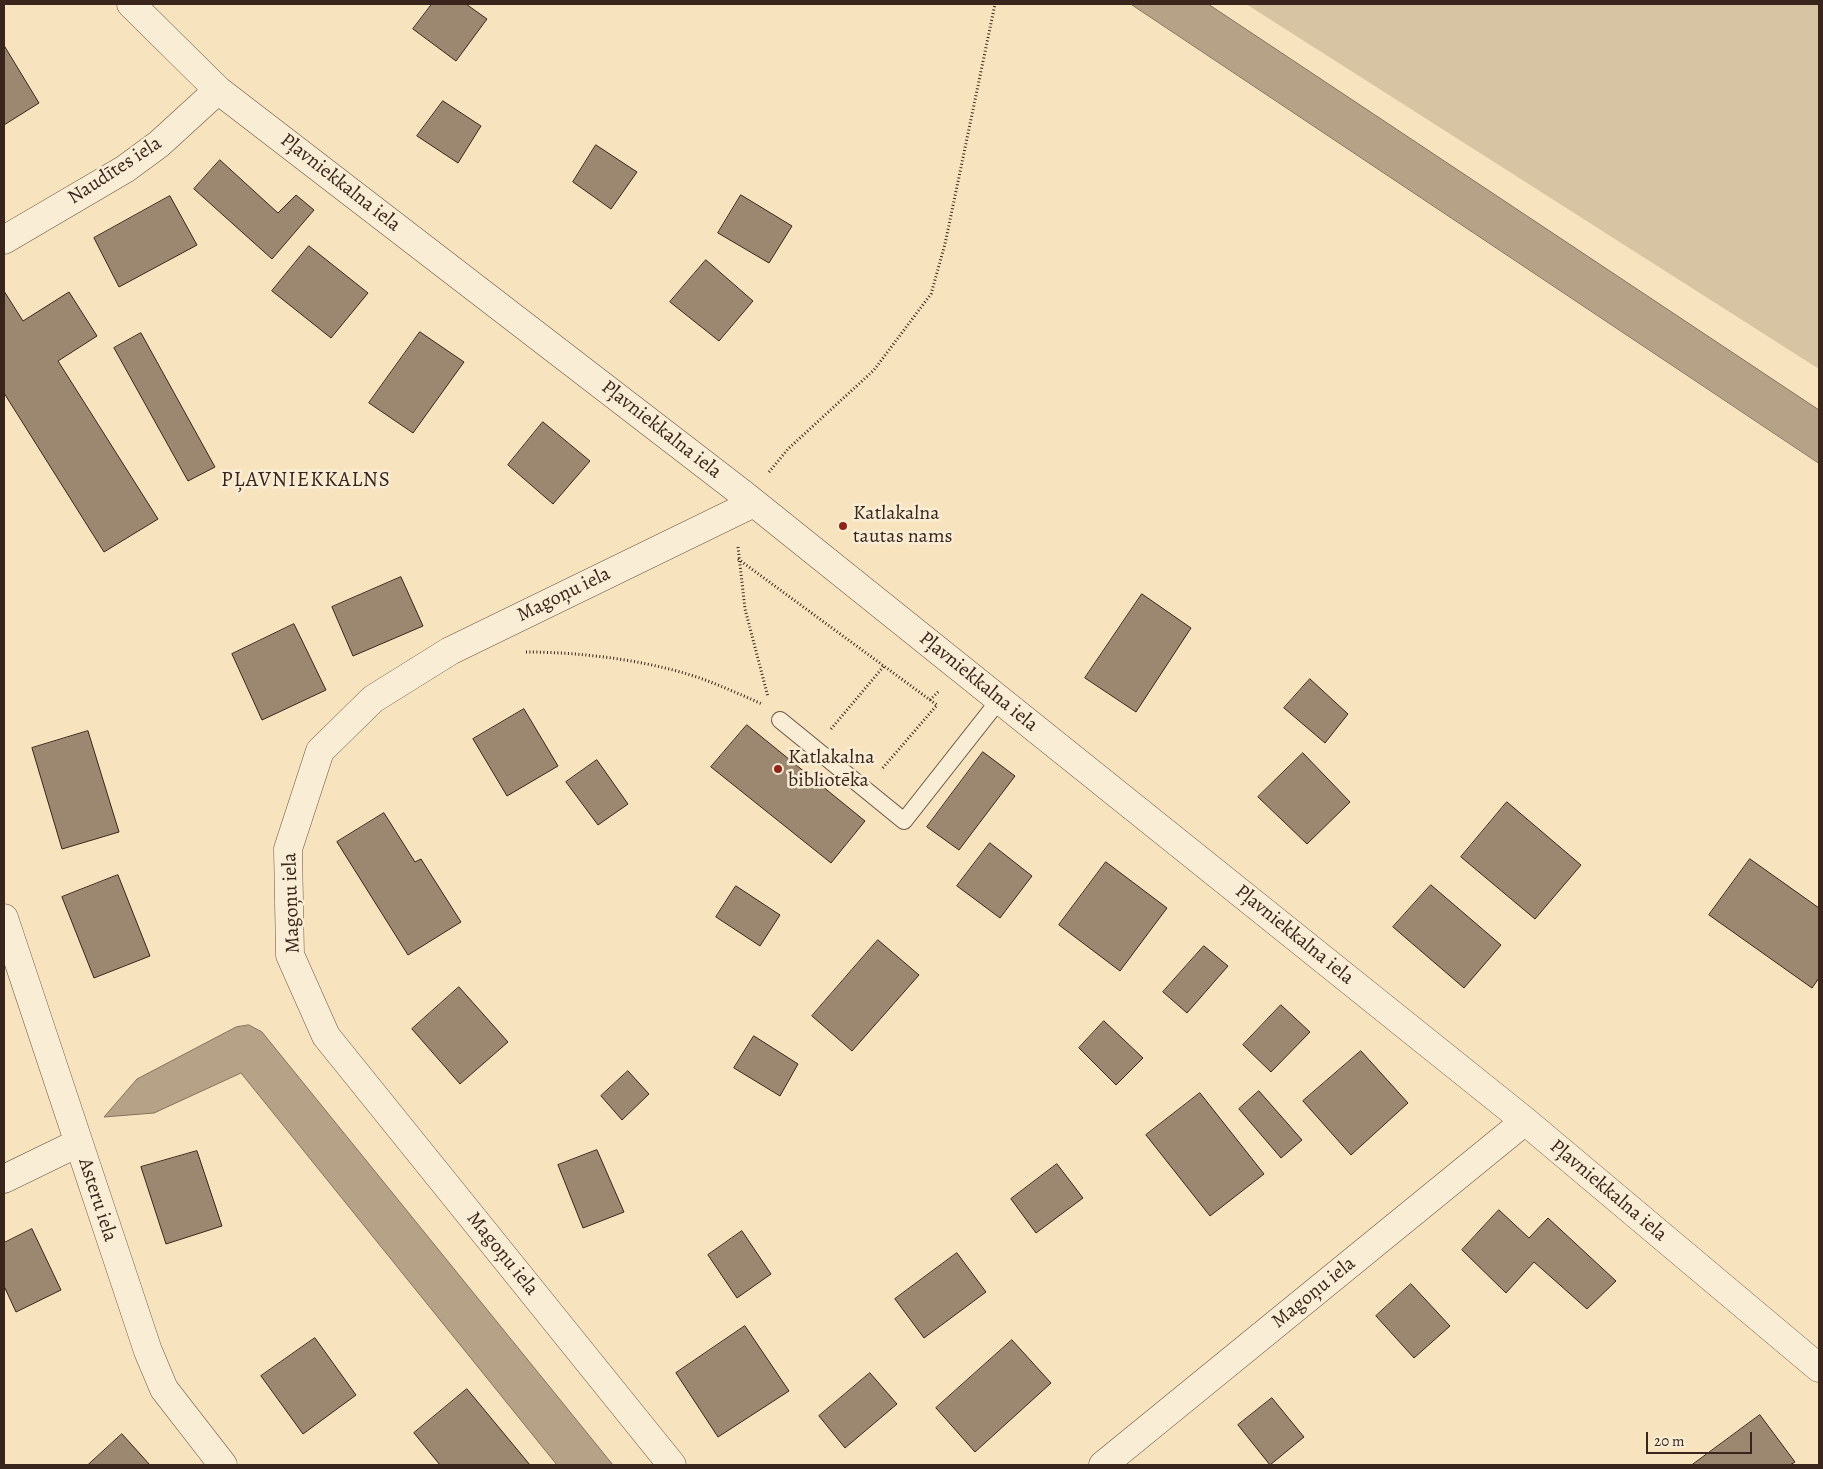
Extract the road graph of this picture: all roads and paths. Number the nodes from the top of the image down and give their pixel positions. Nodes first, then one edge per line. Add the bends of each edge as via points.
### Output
1 (131, 4) edge
2 (995, 4) edge
3 (218, 90) junction
4 (4, 240) edge
5 (744, 502) junction
6 (738, 559) junction
7 (517, 652) dead end
8 (884, 666) junction
9 (1000, 699) junction
10 (776, 714) junction
11 (814, 748) junction
12 (865, 789) junction
13 (4, 918) edge
14 (1525, 1121) junction
15 (78, 1143) junction
16 (4, 1179) edge
17 (1819, 1368) edge
18 (223, 1465) edge
19 (672, 1465) edge
20 (1103, 1465) edge

1 - 3 street, Pļavniekkalna iela
2 - 5 path via 945,244 931,294 874,370 788,449
3 - 4 street, Naudītes iela via 159,144 125,169
3 - 5 street, Pļavniekkalna iela
5 - 6 path
5 - 9 street, Pļavniekkalna iela
5 - 19 street, Magoņu iela via 450,651 373,699 320,751 288,849 290,955 326,1036
6 - 8 path
6 - 10 path via 754,646
7 - 10 path via 545,652 657,667 707,680
8 - 11 path
8 - 12 path via 937,705
9 - 12 lane via 904,821
9 - 14 street, Pļavniekkalna iela
10 - 11 lane
11 - 12 lane
13 - 15 street, Asteru iela
14 - 17 street, Pļavniekkalna iela
14 - 20 street, Magoņu iela
15 - 16 street
15 - 18 street, Asteru iela via 148,1351 164,1389

